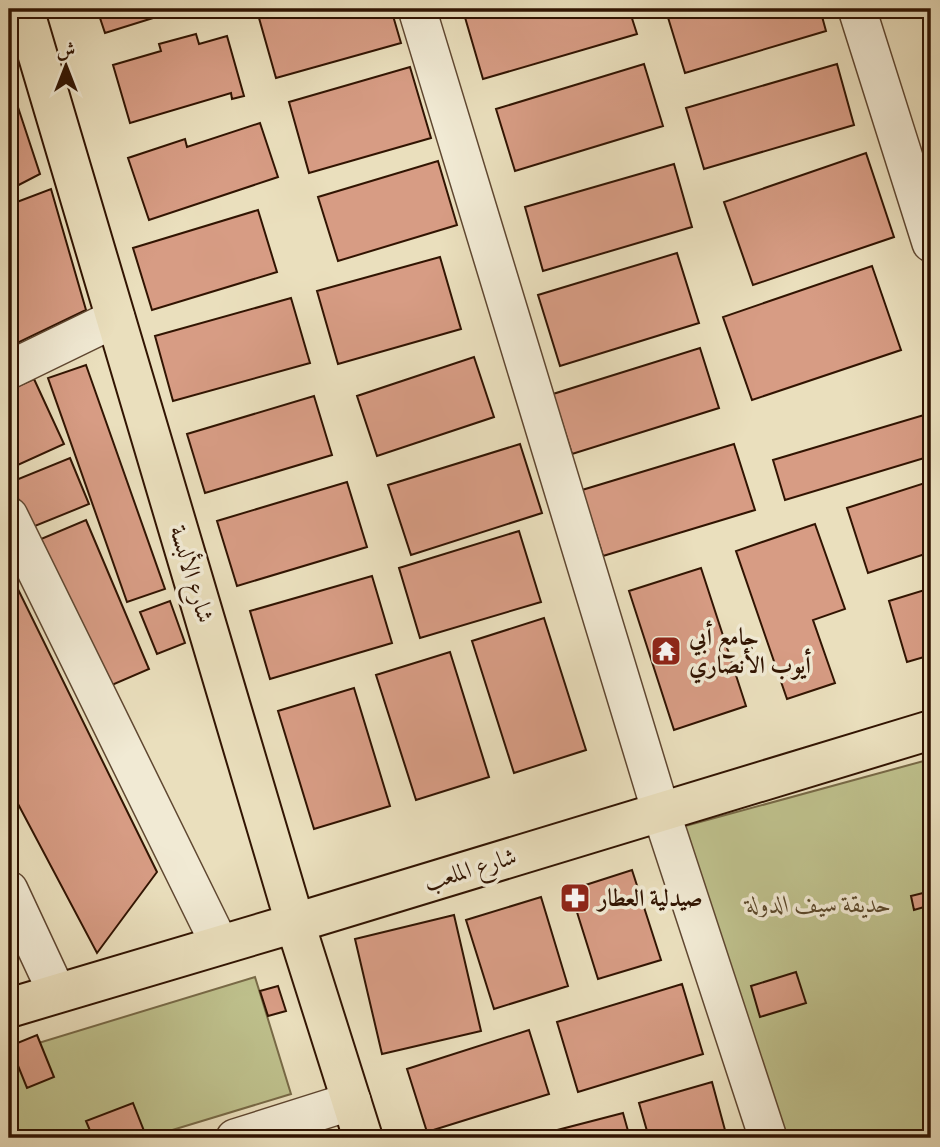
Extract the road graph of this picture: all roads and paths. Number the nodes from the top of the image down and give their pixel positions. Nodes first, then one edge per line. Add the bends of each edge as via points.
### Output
1 (23, 9) edge
2 (417, 9) edge
3 (857, 9) edge
4 (931, 243) edge
5 (116, 318) junction
6 (9, 370) edge
7 (9, 516) edge
8 (931, 730) edge
9 (660, 812) junction
10 (9, 890) edge
11 (295, 923) junction
12 (220, 945) junction
13 (57, 993) junction
14 (9, 1008) edge
15 (352, 1101) junction
16 (235, 1138) edge
17 (363, 1138) edge
18 (768, 1138) edge

1 - 5 main road, شارع الألبسة
2 - 9 street
3 - 4 street
5 - 6 street
5 - 11 main road, شارع الألبسة
7 - 12 street
8 - 9 main road, شارع الملعب
9 - 11 main road, شارع الملعب
9 - 18 street
10 - 13 street
11 - 12 main road, شارع الملعب
11 - 15 main road, شارع الألبسة
12 - 13 main road, شارع الملعب
13 - 14 main road, شارع الملعب
15 - 16 street
15 - 17 main road, شارع الألبسة

